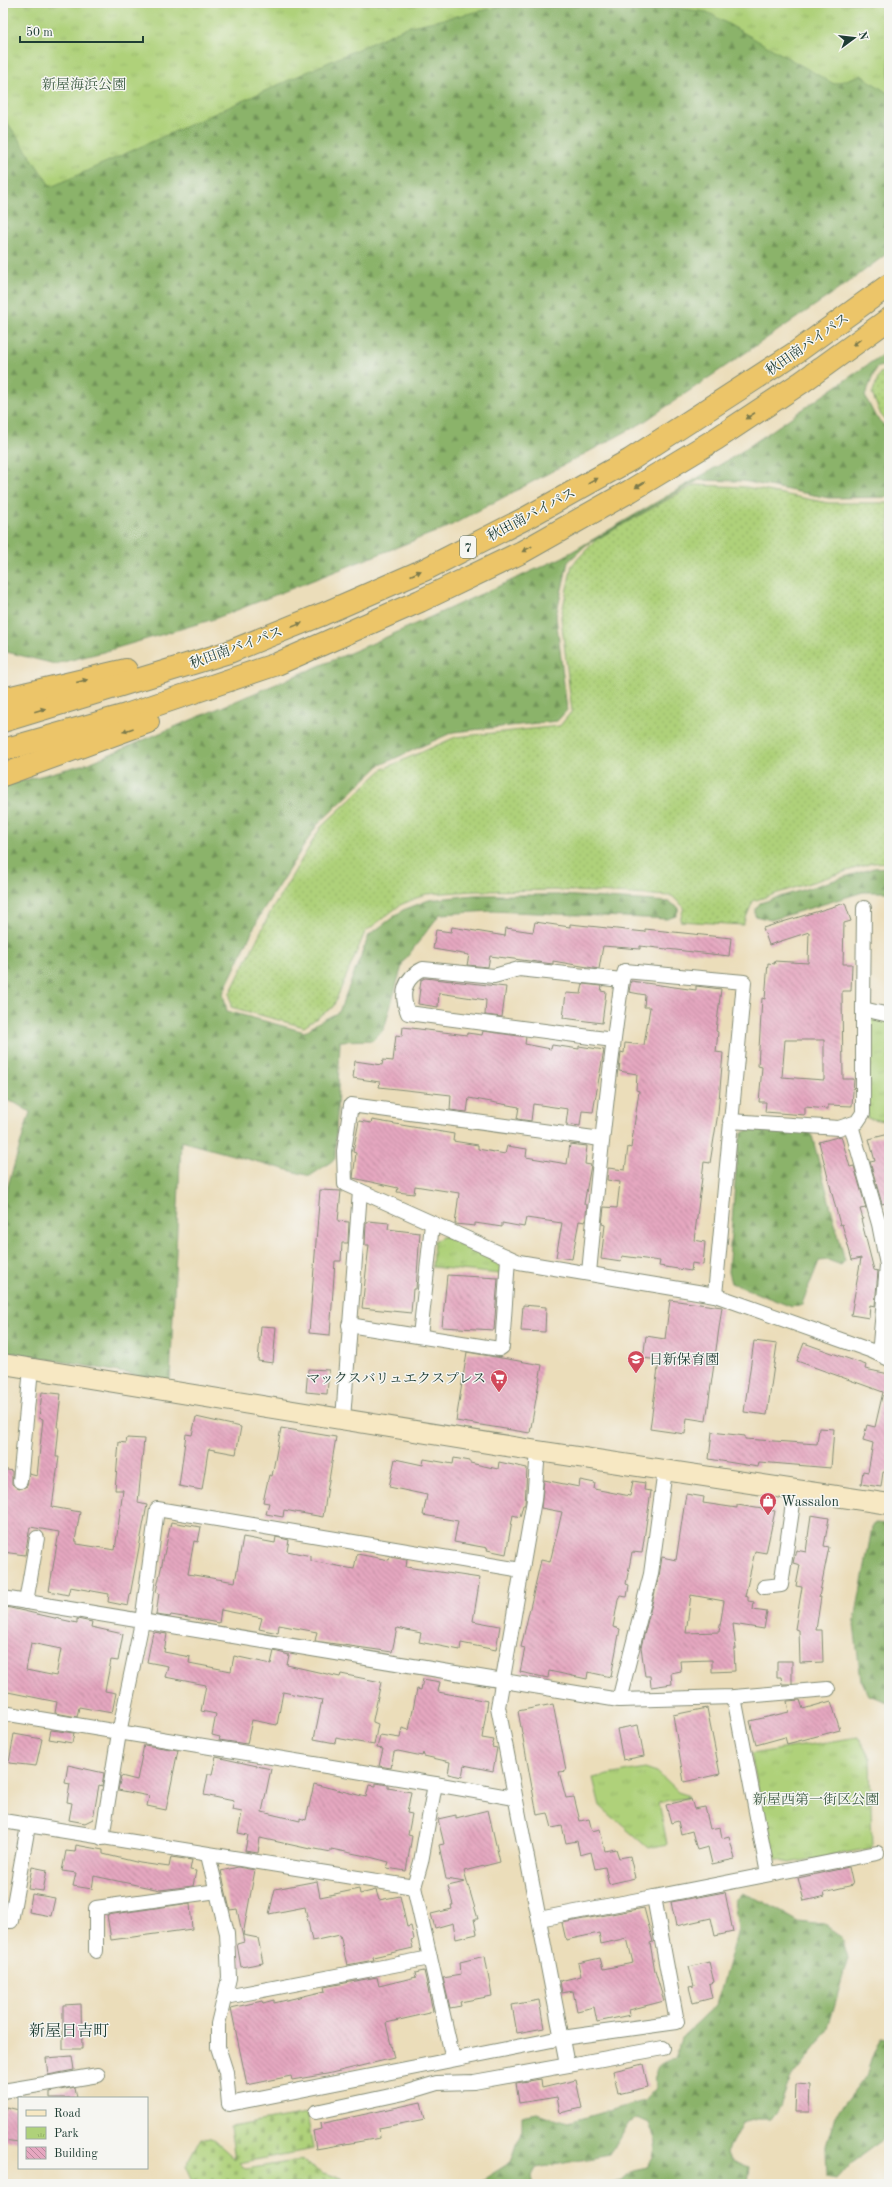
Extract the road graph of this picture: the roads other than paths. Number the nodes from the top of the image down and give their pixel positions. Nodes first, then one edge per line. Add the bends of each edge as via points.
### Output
1 (889, 285) edge
2 (889, 319) edge
3 (268, 637) junction
4 (277, 664) junction
5 (3, 699) edge
6 (3, 721) edge
7 (3, 750) edge
8 (3, 775) edge
9 (864, 908) dead end
10 (622, 980) junction
11 (863, 1009) junction
12 (889, 1014) edge
13 (613, 1040) junction
14 (730, 1121) junction
15 (851, 1125) junction
16 (601, 1139) junction
17 (360, 1191) junction
18 (432, 1224) junction
19 (508, 1259) junction
20 (589, 1273) junction
21 (715, 1295) junction
22 (349, 1325) junction
23 (420, 1336) junction
24 (883, 1356) edge
25 (3, 1364) edge
26 (31, 1369) junction
27 (343, 1419) junction
28 (538, 1451) junction
29 (665, 1470) junction
30 (20, 1482) dead end
31 (795, 1490) junction
32 (889, 1504) edge
33 (37, 1538) dead end
34 (521, 1570) junction
35 (764, 1587) dead end
36 (3, 1598) edge
37 (26, 1602) junction
38 (142, 1622) junction
39 (501, 1680) junction
40 (828, 1689) dead end
41 (734, 1697) junction
42 (619, 1700) junction
43 (3, 1713) edge
44 (119, 1733) junction
45 (435, 1784) junction
46 (515, 1798) junction
47 (3, 1822) edge
48 (28, 1826) junction
49 (102, 1838) junction
50 (877, 1853) dead end
51 (208, 1855) junction
52 (768, 1874) junction
53 (414, 1887) junction
54 (217, 1891) junction
55 (654, 1897) junction
56 (539, 1919) junction
57 (3, 1921) edge
58 (96, 1952) dead end
59 (430, 1958) junction
60 (226, 1997) junction
61 (562, 2038) junction
62 (663, 2048) dead end
63 (453, 2059) junction
64 (567, 2065) junction
65 (98, 2075) dead end
66 (3, 2091) edge
67 (316, 2112) dead end

3 -> 1 highway, 秋田南バイパス / 7 via 424,570 526,518 630,460 798,351
2 -> 4 highway, 秋田南バイパス / 7 via 802,382 716,439 529,548 420,601
5 -> 3 highway via 141,666 237,637
6 -> 3 highway, 秋田南バイパス / 7 via 229,652
4 - 7 highway, 秋田南バイパス / 7 via 126,715
4 -> 8 highway via 247,686
9 - 11 street
10 - 13 street
10 - 13 street via 519,970 494,976 423,969 406,981 404,1004 408,1013
10 - 14 street via 626,970 744,982
11 - 12 street
11 - 15 street via 863,1113 857,1122
13 - 16 street
14 - 15 street via 838,1128
14 - 21 street
15 - 24 street via 879,1224 887,1265 880,1344
16 - 17 street via 351,1105 344,1152 345,1184
16 - 20 street
17 - 18 street
17 - 22 street
18 - 19 street
18 - 23 street
19 - 20 street
19 - 23 street via 502,1347 499,1349
20 - 21 street
21 - 24 street
22 - 23 street
22 - 27 street
25 - 26 street
26 - 27 street
26 - 30 street
27 - 28 street
28 - 29 street
28 - 34 street via 534,1500
29 - 31 street
29 - 42 street via 651,1574
31 - 32 street
31 - 35 street via 781,1585
33 - 37 street
34 - 38 street via 157,1509
34 - 39 street
36 - 37 street
37 - 38 street
38 - 39 street
38 - 44 street
39 - 42 street
39 - 46 street via 498,1707
40 - 41 street
41 - 42 street
41 - 52 street
43 - 44 street
44 - 45 street
44 - 49 street
45 - 46 street
45 - 53 street
46 - 56 street
47 - 48 street
48 - 49 street
48 - 57 street via 11,1921
49 - 51 street
50 - 52 street
51 - 53 street
51 - 54 street
52 - 55 street
53 - 59 street
54 - 58 street via 96,1908
54 - 60 street via 227,1933
55 - 56 street
55 - 61 street via 677,2022
56 - 61 street
59 - 60 street
59 - 63 street
60 - 63 street via 218,2024 218,2047 226,2072 229,2104
61 - 63 street
61 - 64 street
62 - 64 street
64 - 67 street via 474,2082 437,2083 404,2094
65 - 66 street

